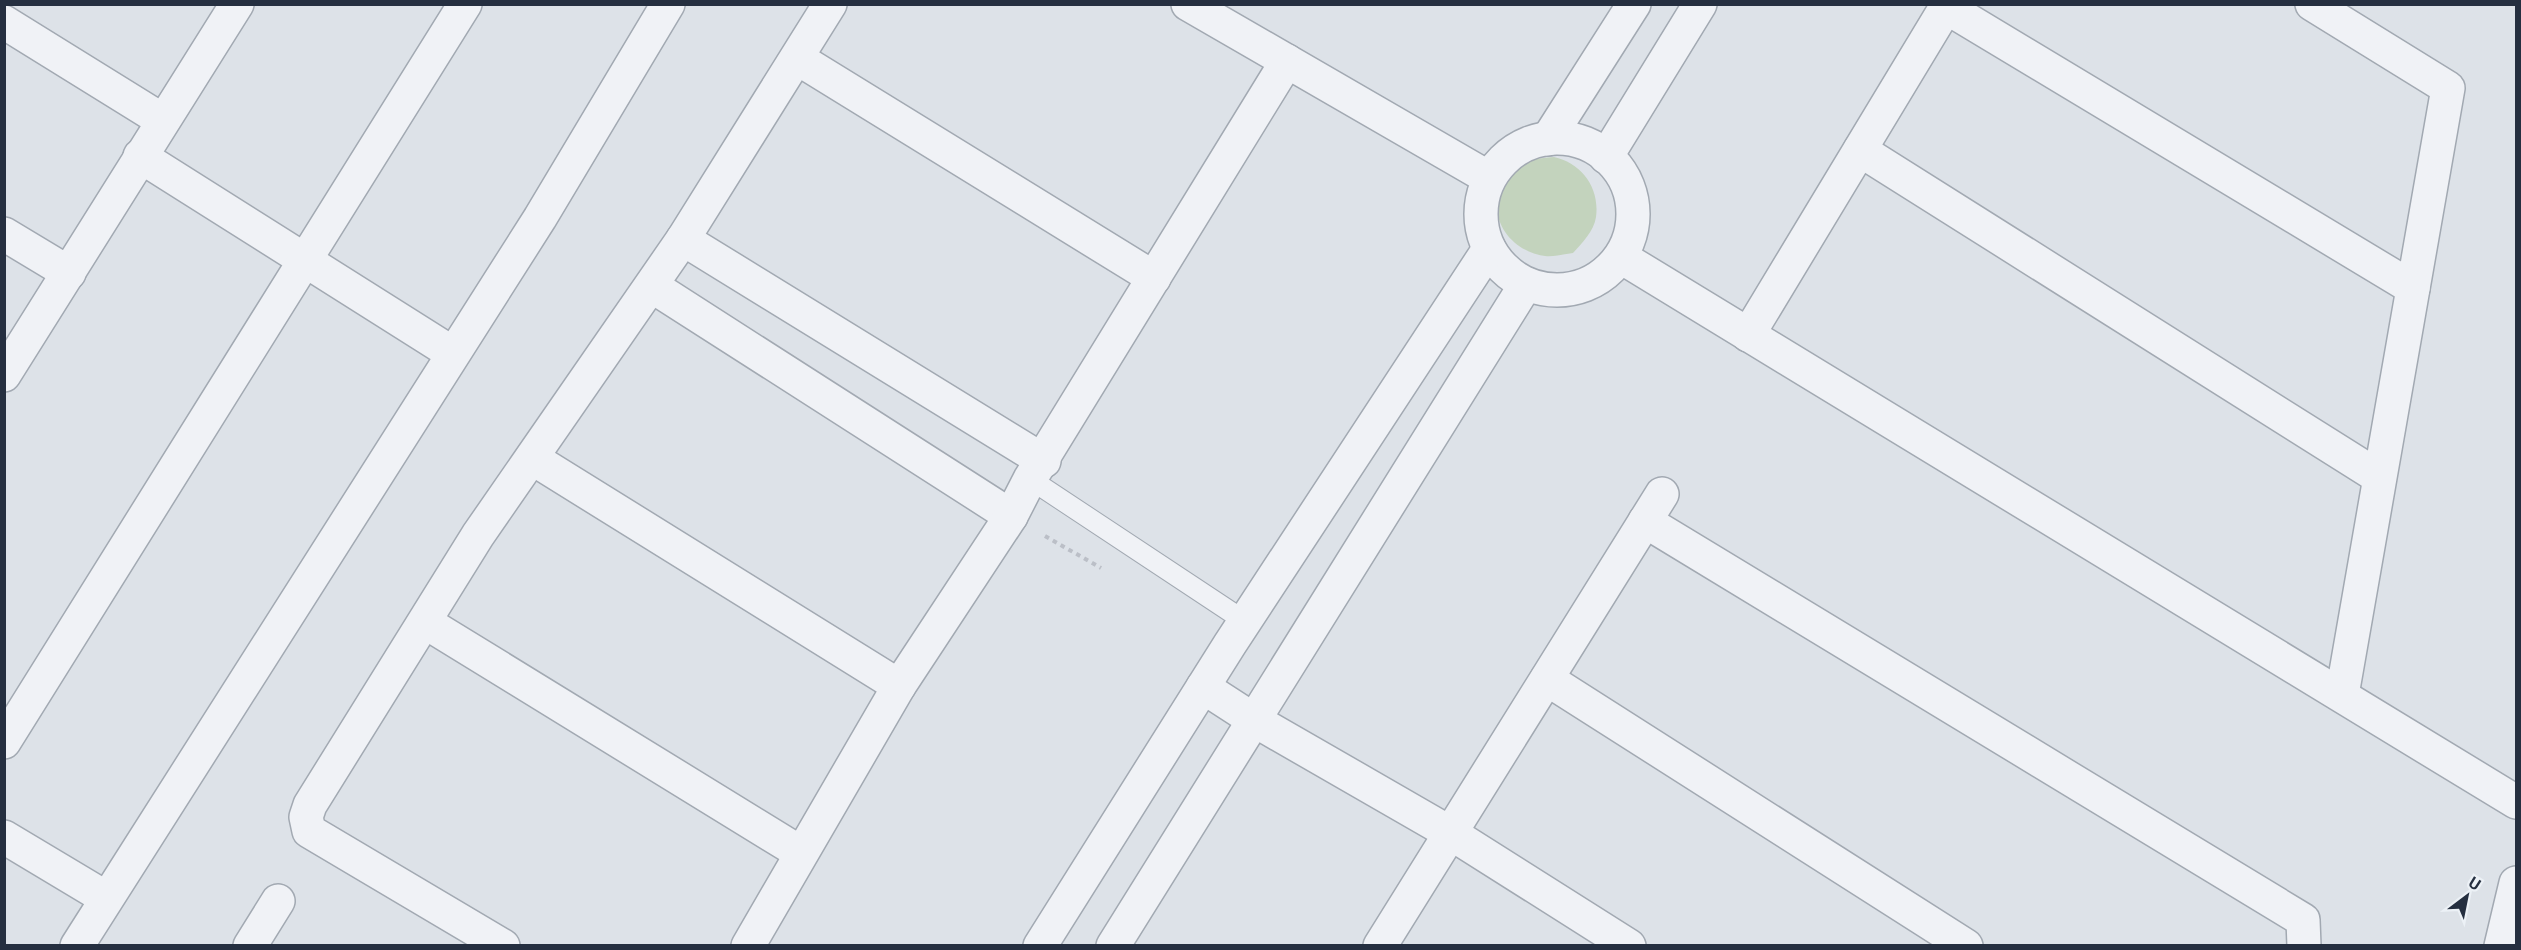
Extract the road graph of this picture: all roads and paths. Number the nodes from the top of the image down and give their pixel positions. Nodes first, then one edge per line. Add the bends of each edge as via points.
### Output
1 (237, 4) edge
2 (465, 4) edge
3 (668, 4) edge
4 (830, 4) edge
5 (1188, 4) edge
6 (1635, 4) edge
7 (1700, 4) edge
8 (2312, 4) edge
9 (1947, 6) edge
10 (4, 22) edge
11 (797, 57) junction
12 (1287, 61) junction
13 (162, 120) junction
14 (1548, 139) junction
15 (1860, 150) junction
16 (140, 156) junction
17 (1606, 157) junction
18 (1489, 178) junction
19 (4, 234) edge
20 (684, 239) junction
21 (1489, 249) junction
22 (1620, 257) junction
23 (306, 259) junction
24 (69, 273) junction
25 (1154, 278) junction
26 (1526, 284) junction
27 (652, 286) junction
28 (2413, 288) junction
29 (1748, 335) junction
30 (452, 353) junction
31 (4, 375) edge
32 (532, 458) junction
33 (1037, 470) junction
34 (2379, 477) junction
35 (1662, 494) dead end
36 (1011, 516) junction
37 (1645, 521) junction
38 (425, 622) junction
39 (1246, 622) junction
40 (1547, 679) junction
41 (899, 686) junction
42 (1203, 687) junction
43 (2342, 695) junction
44 (1254, 720) junction
45 (4, 742) edge
46 (2517, 802) edge
47 (1452, 834) junction
48 (4, 837) edge
49 (801, 853) junction
50 (2517, 883) edge
51 (106, 898) junction
52 (278, 901) dead end
53 (76, 945) edge
54 (250, 945) edge
55 (503, 945) edge
56 (748, 945) edge
57 (1040, 945) edge
58 (1113, 945) edge
59 (1380, 945) edge
60 (1629, 945) edge
61 (1966, 945) edge
62 (2304, 945) edge
63 (2501, 945) edge

1 - 13 street
2 - 23 street
3 - 30 street via 540,218
4 - 11 street
5 - 12 street
6 - 14 street
7 - 17 street
8 - 28 street via 2448,88
9 - 15 street
9 - 28 street
10 - 13 street
11 - 20 street
11 - 25 street
12 - 18 street
12 - 25 street
13 - 16 street
14 - 17 street via 1573,140
14 - 18 street via 1525,145 1505,158
15 - 29 street
15 - 34 street
16 - 23 street
16 - 24 street
17 - 22 street via 1628,185 1633,209 1631,233
18 - 21 street via 1482,201 1481,226
19 - 24 street
20 - 27 street
20 - 33 street
21 - 26 street via 1505,270
21 - 39 street
22 - 26 street via 1602,276 1579,288 1553,290
22 - 29 street
23 - 30 street
23 - 45 street
24 - 31 street
25 - 33 street
26 - 44 street
27 - 32 street
27 - 36 street
28 - 34 street
29 - 43 street
30 - 51 street
32 - 38 street via 478,535
32 - 41 street
33 - 36 street
33 - 39 lane
34 - 43 street
35 - 37 street
36 - 41 street
37 - 40 street
37 - 62 street via 2302,920
38 - 49 street
38 - 55 street via 310,805 306,817 309,831
39 - 42 street
40 - 47 street
40 - 61 street
41 - 49 street
42 - 44 street
42 - 57 street
43 - 46 street
44 - 47 street
44 - 58 street
47 - 59 street
47 - 60 street
48 - 51 street
49 - 56 street
50 - 63 street
51 - 53 street
52 - 54 street

